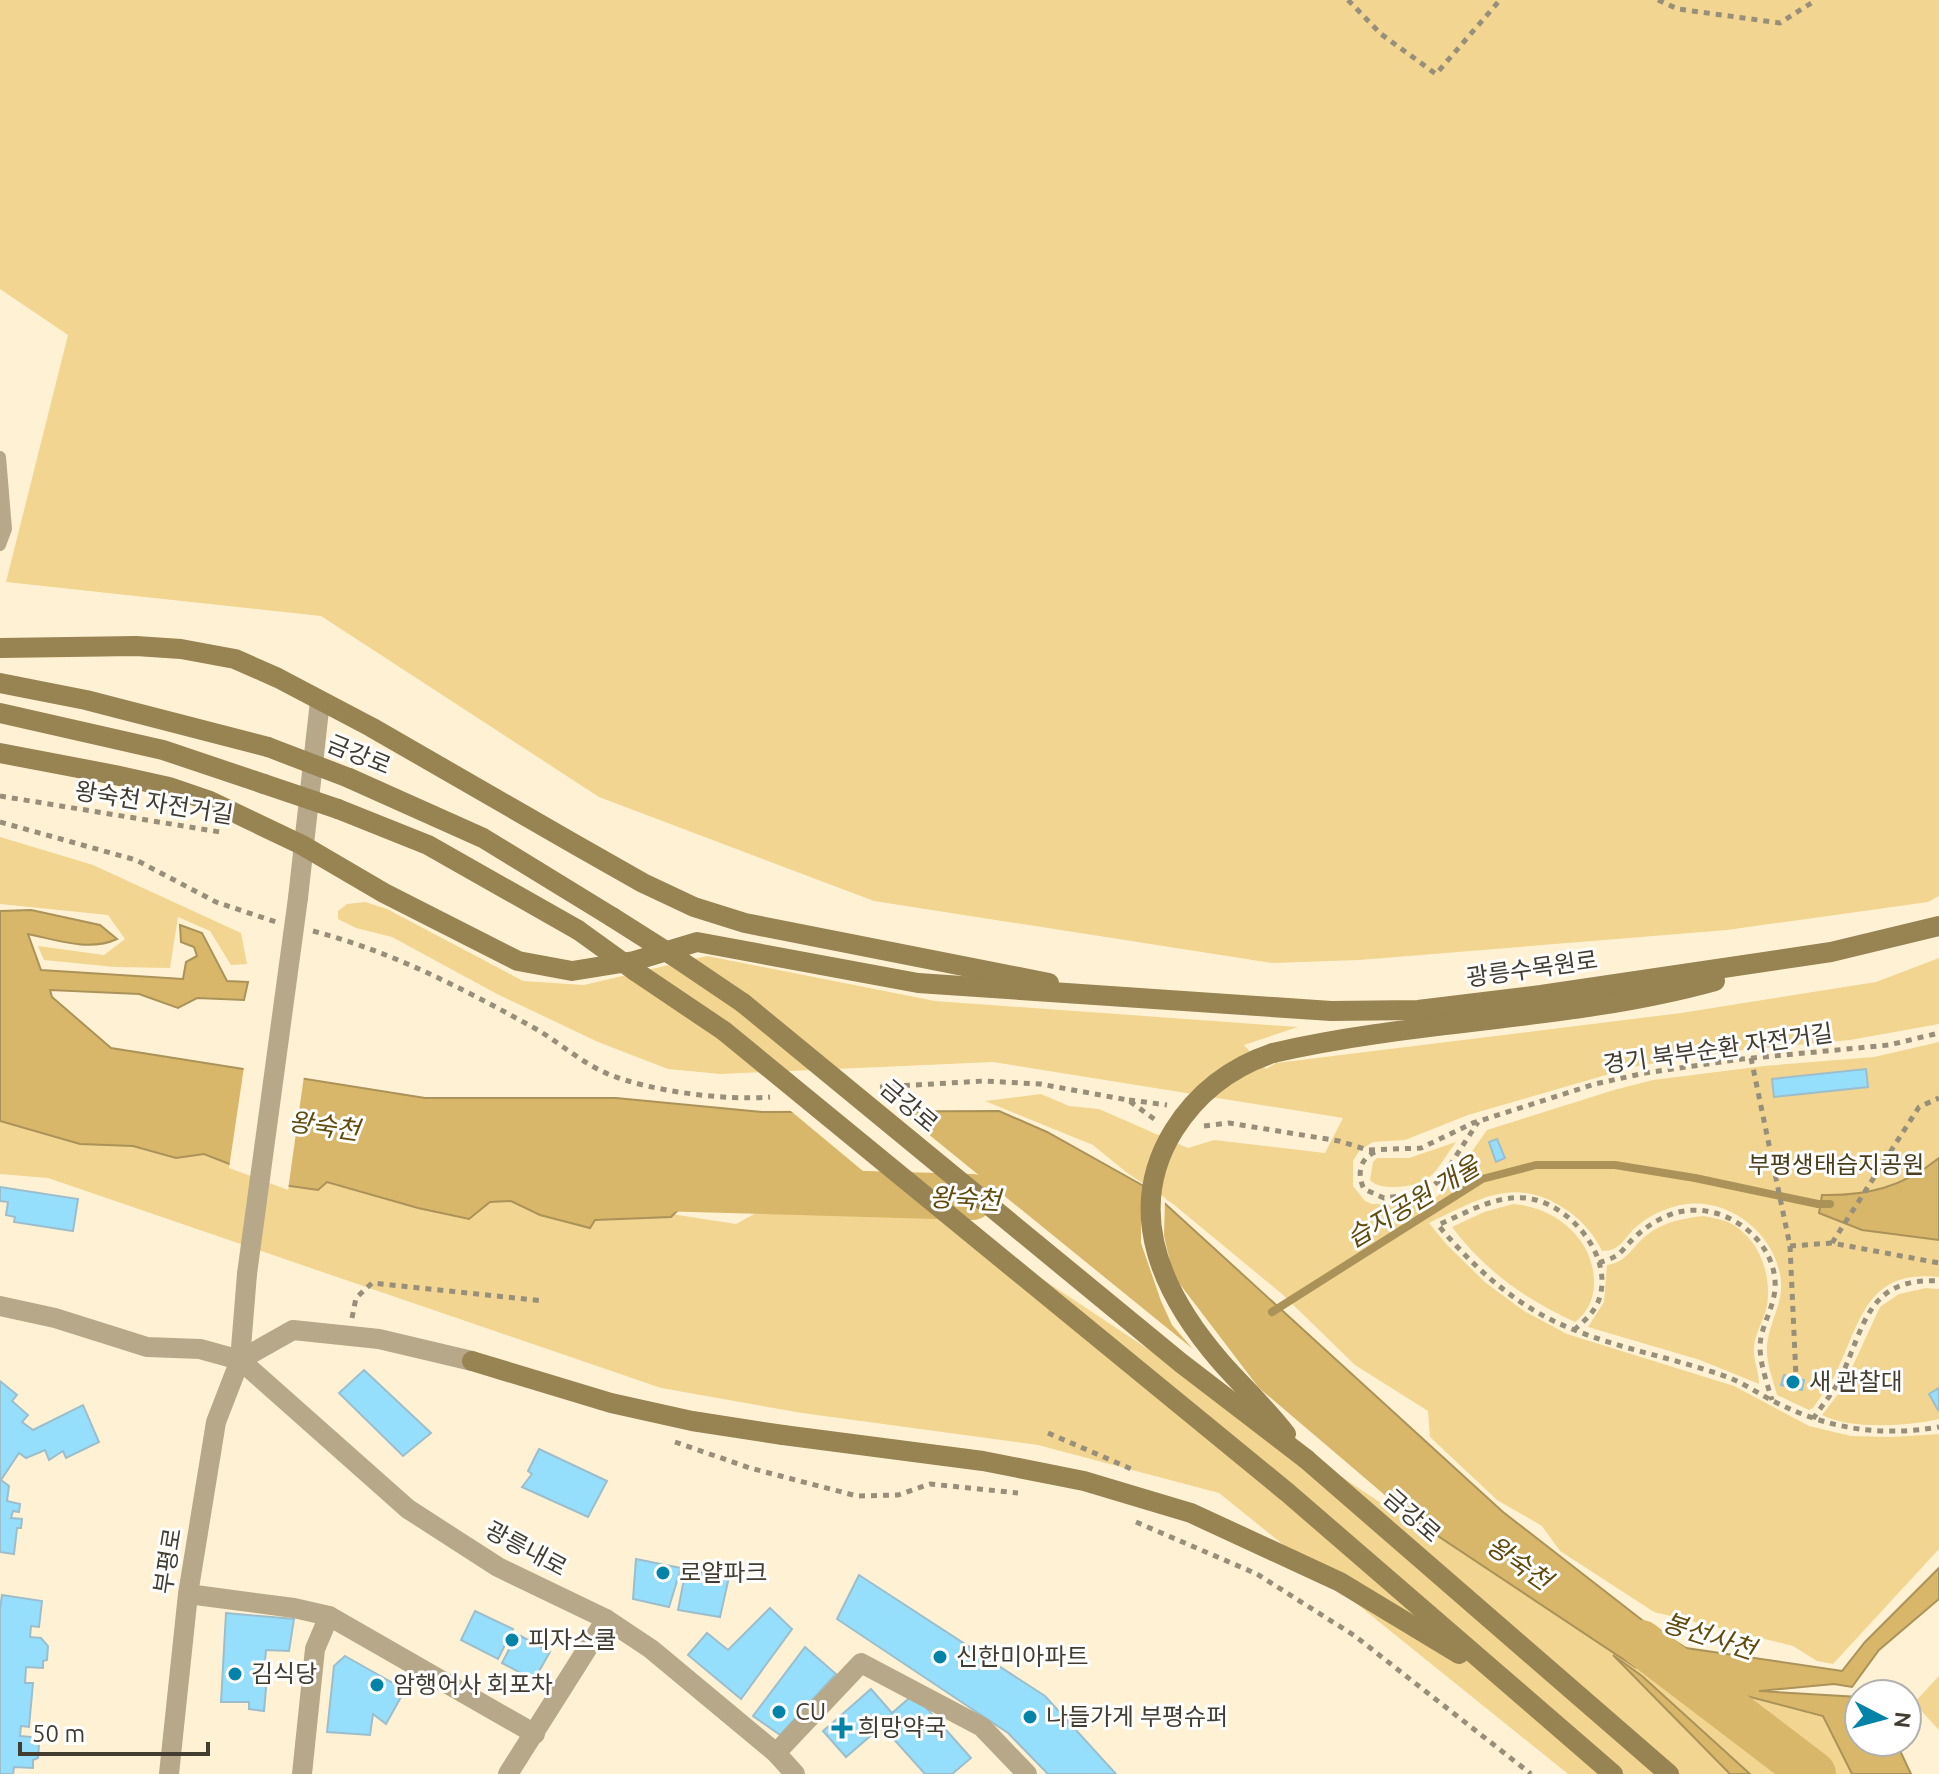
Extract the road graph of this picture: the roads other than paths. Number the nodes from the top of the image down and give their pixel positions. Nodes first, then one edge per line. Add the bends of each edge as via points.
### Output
1 (0, 457) edge
2 (0, 545) edge
3 (0, 648) edge
4 (0, 683) edge
5 (320, 701) junction
6 (0, 713) edge
7 (0, 753) edge
8 (302, 845) junction
9 (1939, 926) edge
10 (1802, 956) junction
11 (1128, 998) junction
12 (0, 1306) edge
13 (240, 1360) junction
14 (472, 1361) joint
15 (1306, 1459) junction
16 (188, 1594) junction
17 (329, 1616) junction
18 (606, 1619) junction
19 (1510, 1685) junction
20 (535, 1734) junction
21 (776, 1753) junction
22 (169, 1774) edge
23 (302, 1774) edge
24 (508, 1774) edge
25 (795, 1774) edge
26 (1027, 1774) edge
27 (1613, 1774) edge
28 (1669, 1774) edge

1 - 2 lane via 6,529
3 - 5 main road via 181,649 235,659
4 - 15 main road, 금강로, bridge via 268,747 483,838 743,1003 1181,1363
5 - 8 street
5 - 11 main road via 694,907 745,923
6 - 19 main road, bridge via 163,750 338,809 428,845 578,930 724,1031 1288,1493
7 - 8 main road via 169,787
8 - 11 main road via 518,961 572,971 634,961 697,942 918,983
8 - 13 street, 부평로, bridge
9 - 10 main road, 광릉수목원로
10 - 11 main road, 광릉수목원로 via 1418,1010 1331,1011
10 - 15 main road, bridge via 1592,1007 1380,1032 1273,1053 1221,1078 1195,1101 1162,1149 1151,1197 1151,1232 1164,1276 1220,1360
12 - 13 street via 147,1347 200,1349
13 - 14 street via 293,1330 379,1339
13 - 16 street, 부평로 via 216,1422
13 - 18 street, 광릉내로 via 408,1509 498,1567
14 - 19 main road, bridge via 692,1421 983,1461 1084,1481 1191,1513 1340,1582
15 - 28 main road, 금강로
16 - 17 street
16 - 22 street, 부평로
17 - 20 street
17 - 23 street via 315,1649
18 - 20 street
18 - 21 street, 광릉내로 via 651,1649
19 - 27 main road, bridge
20 - 24 street
21 - 25 street, 광릉내로
21 - 26 street via 861,1663 982,1727

